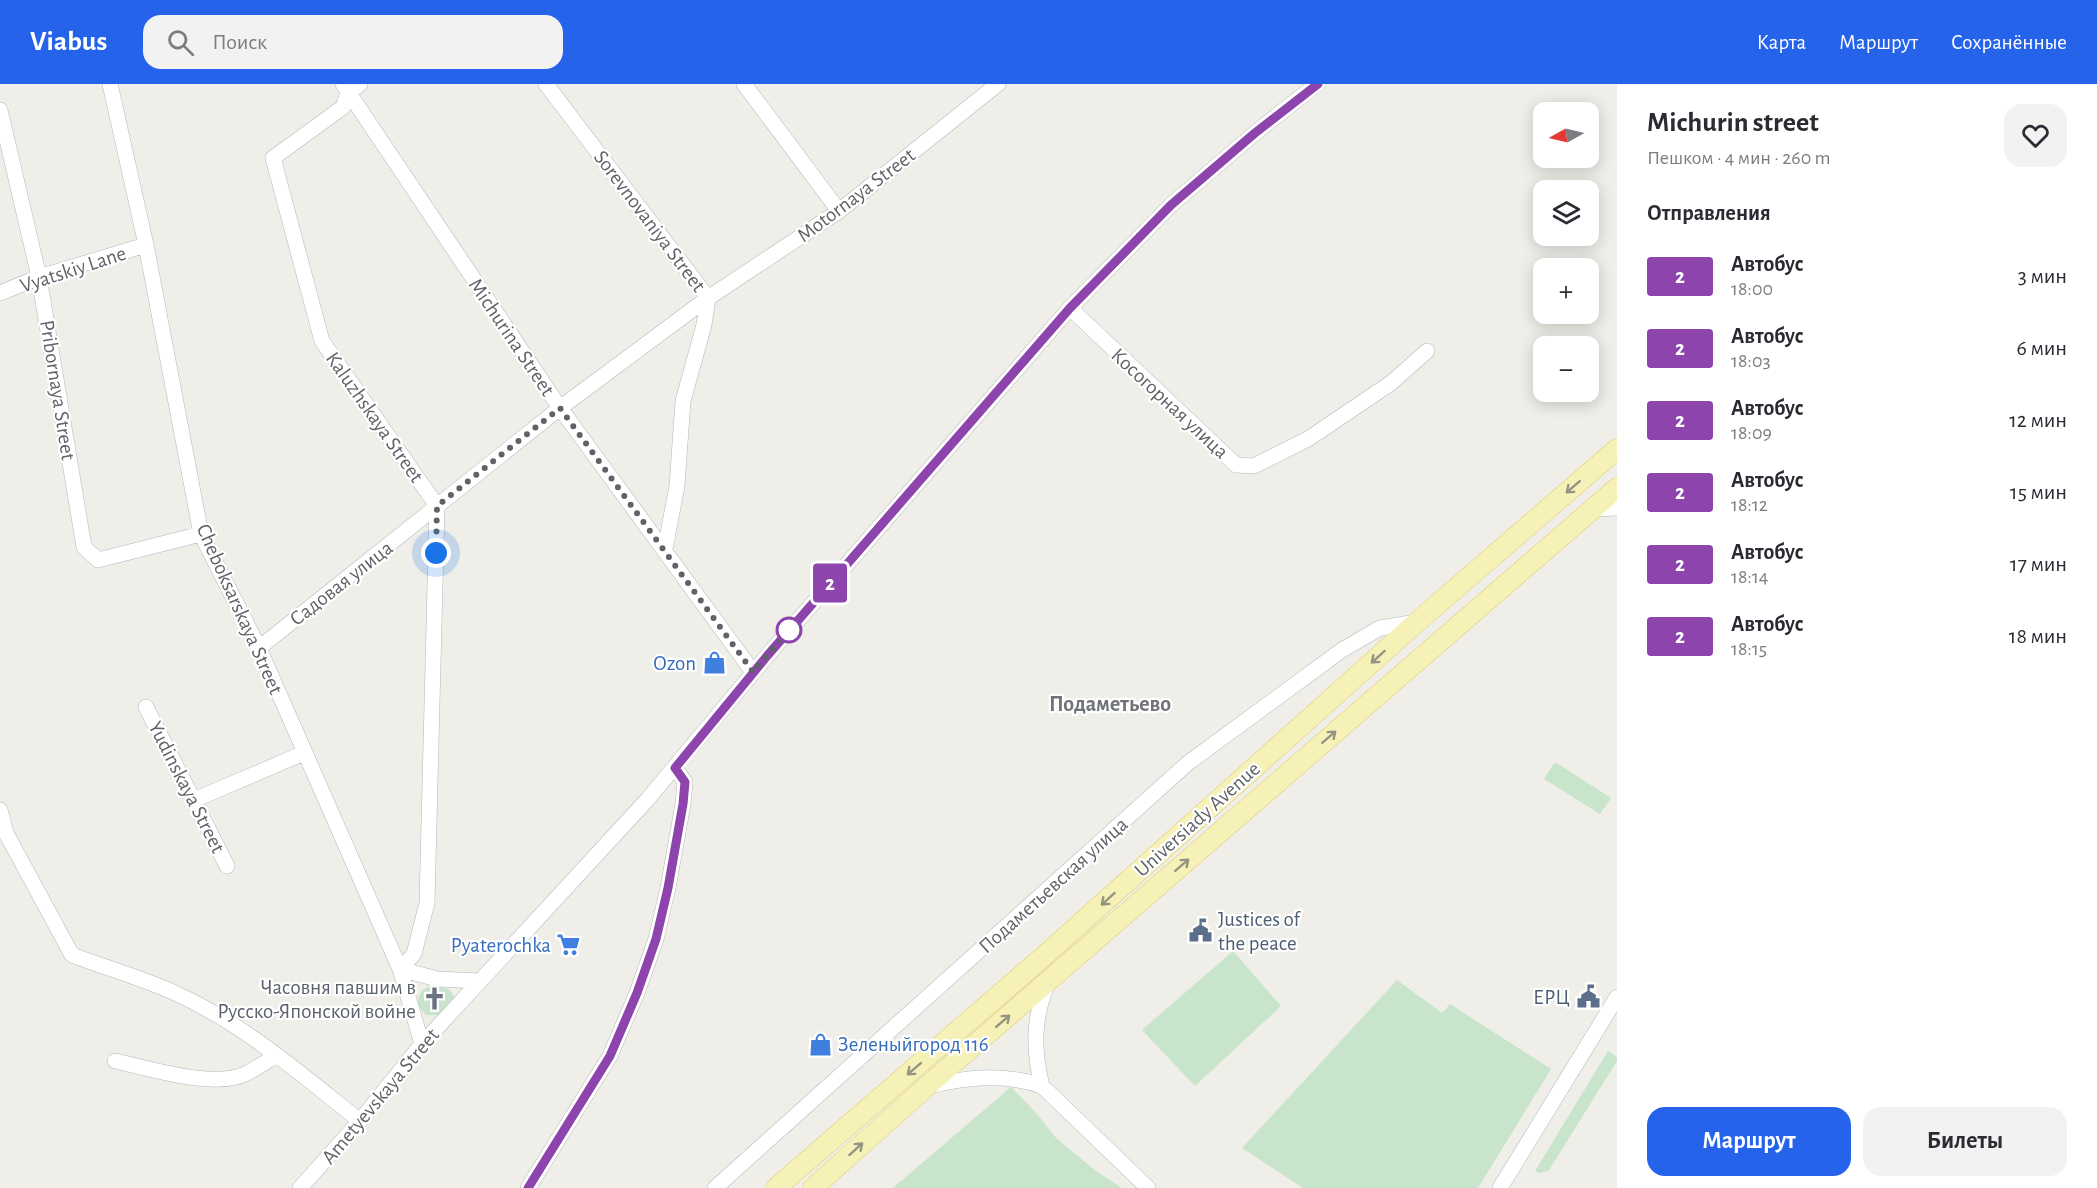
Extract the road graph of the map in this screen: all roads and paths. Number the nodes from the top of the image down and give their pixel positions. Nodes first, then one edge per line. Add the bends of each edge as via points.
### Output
1 (110, 84) edge
2 (546, 84) edge
3 (744, 84) edge
4 (998, 84) edge
5 (1317, 84) edge
6 (350, 87) edge
7 (0, 111) edge
8 (839, 211) junction
9 (146, 245) junction
10 (39, 277) junction
11 (0, 293) edge
12 (708, 298) junction
13 (1070, 308) junction
14 (1426, 351) dead end
15 (560, 408) junction
16 (1617, 449) edge
17 (1617, 488) edge
18 (437, 506) junction
19 (1617, 508) edge
20 (1592, 509) junction
21 (201, 534) junction
22 (665, 549) junction
23 (1417, 622) junction
24 (259, 648) junction
25 (753, 672) junction
26 (146, 707) dead end
27 (304, 753) junction
28 (675, 768) junction
29 (194, 800) junction
30 (0, 810) edge
31 (227, 866) dead end
32 (400, 969) junction
33 (479, 981) junction
34 (1049, 982) junction
35 (1617, 997) edge
36 (422, 1044) junction
37 (277, 1055) junction
38 (115, 1061) dead end
39 (1041, 1086) junction
40 (926, 1087) junction
41 (360, 1122) junction
42 (300, 1188) edge
43 (528, 1188) edge
44 (715, 1188) edge
45 (776, 1188) edge
46 (813, 1188) edge
47 (1148, 1188) edge
48 (1500, 1188) edge

1 - 9 street, Cheboksarskaya Street
2 - 12 street, Sorevnovaniya Street
3 - 8 street
4 - 8 street, Motornaya Street
5 - 13 street, Ametyevskaya Street via 1171,205
6 - 15 street, Michurina Street
6 - 18 street, Kaluzhskaya Street via 343,107 273,158 322,341
7 - 10 street, Pribornaya Street
8 - 12 street, Motornaya Street
9 - 10 street, Vyatskiy Lane
9 - 21 street, Cheboksarskaya Street
10 - 11 street, Vyatskiy Lane
10 - 21 street, Pribornaya Street via 84,547 98,560
12 - 15 street, Садовая улица
12 - 22 street, Sorevnovaniya Street via 705,325 683,401 677,486
13 - 14 street, Косогорная улица via 1236,465 1254,466 1308,439 1391,383
13 - 25 street, Ametyevskaya Street
15 - 18 street, Садовая улица
15 - 22 street, Michurina Street
16 -> 23 main road, Universiady Avenue
17 - 20 main road, Universiady Avenue
18 - 24 street, Садовая улица
18 - 32 street via 427,903 414,954
19 - 20 street
34 -> 20 main road, Universiady Avenue
21 - 24 street, Cheboksarskaya Street
22 - 25 street, Michurina Street
23 - 44 street, Подаметьевская улица via 1380,628 1342,650 1188,763
23 -> 45 main road, Universiady Avenue via 1053,948
24 - 27 street, Cheboksarskaya Street
25 - 28 street, Ametyevskaya Street
26 - 29 street, Yudinskaya Street
27 - 29 street
27 - 32 street, Cheboksarskaya Street
28 - 33 street, Ametyevskaya Street
28 - 43 street via 685,782 683,804 656,939 610,1056
29 - 31 street, Yudinskaya Street
30 - 37 street via 6,833 72,955 176,993
32 - 33 street via 437,979
32 - 36 street, Cheboksarskaya Street
33 - 36 street, Ametyevskaya Street
34 - 39 street via 1036,1033
40 -> 34 main road, Universiady Avenue
35 - 48 street
36 - 41 street, Ametyevskaya Street
37 - 38 street via 243,1075 226,1079 203,1079
37 - 41 street
39 - 40 street via 987,1077
39 - 47 street
46 -> 40 main road, Universiady Avenue
41 - 42 street, Ametyevskaya Street

